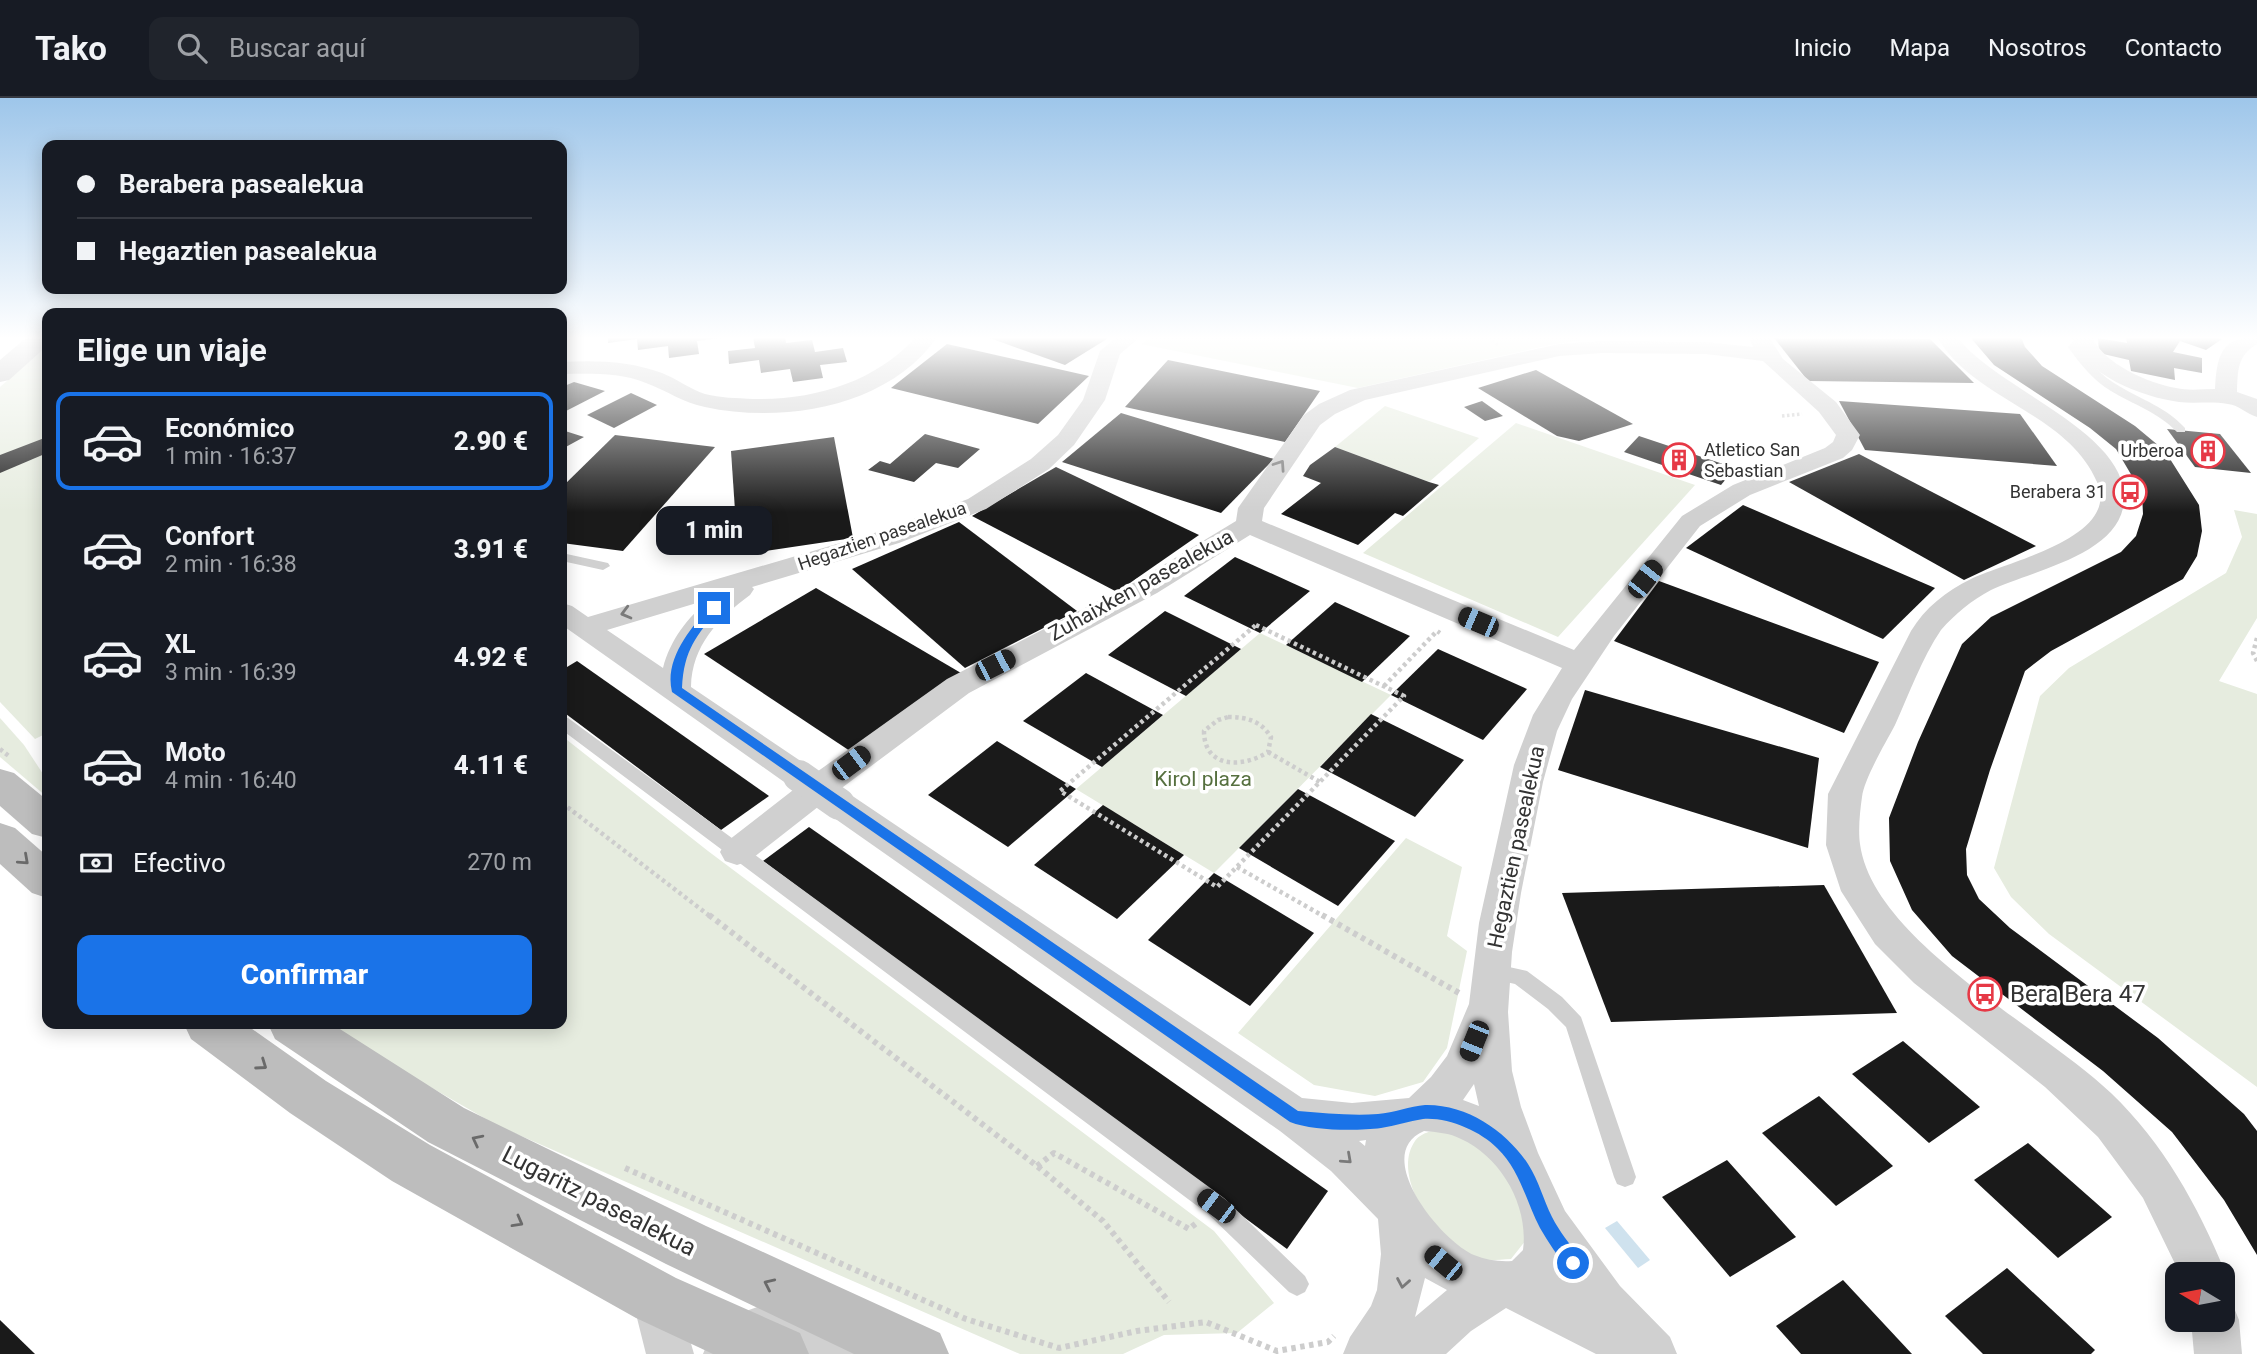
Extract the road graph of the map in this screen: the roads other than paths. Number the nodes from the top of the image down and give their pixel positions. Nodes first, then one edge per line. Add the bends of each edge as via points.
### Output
1 (694, 396) edge
2 (830, 396) edge
3 (1095, 396) edge
4 (1358, 396) edge
5 (1817, 396) edge
6 (2017, 396) edge
7 (2128, 396) edge
8 (2182, 396) edge
9 (2226, 396) joint
10 (2257, 410) edge
11 (2181, 430) dead end
12 (1249, 524) junction
13 (567, 558) edge
14 (603, 566) dead end
15 (763, 576) junction
16 (658, 606) junction
17 (574, 620) edge
18 (694, 630) junction
19 (1580, 664) junction
20 (676, 690) junction
21 (567, 726) edge
22 (0, 783) edge
23 (42, 819) edge
24 (0, 839) edge
25 (737, 852) junction
26 (42, 877) edge
27 (1482, 988) junction
28 (215, 1029) edge
29 (300, 1029) edge
30 (1417, 1114) junction
31 (1295, 1117) junction
32 (1521, 1167) junction
33 (1625, 1177) dead end
34 (1397, 1210) junction
35 (1546, 1223) junction
36 (2198, 1262) edge
37 (1297, 1284) dead end
38 (1507, 1285) junction
39 (656, 1298) junction
40 (2216, 1332) edge
41 (757, 1342) edge
42 (1352, 1344) edge
43 (670, 1354) edge
44 (892, 1354) edge
45 (919, 1354) edge
46 (1414, 1354) edge
47 (1642, 1354) edge
48 (1653, 1354) edge
49 (2218, 1354) edge

1 - 2 street via 733,404 789,403
3 - 15 street, Hegaztien pasealekua via 1083,419 1040,464 977,504
12 -> 4 street, Zuhaixken pasealekua via 1251,508 1312,420
5 - 19 street, Hegaztien pasealekua via 1848,435 1844,445 1818,461 1705,508 1690,521
6 - 36 street via 2080,439 2102,465 2113,502 2105,524 2094,536 2063,552 1971,590 1945,608 1925,631 1845,794 1840,835 1845,858 1890,936 1945,988 2093,1102 2173,1205
7 - 11 lane via 2159,408
8 - 9 street
9 - 10 street via 2248,402
12 - 19 street
12 - 25 street, Zuhaixken pasealekua via 1158,581 958,686
13 - 14 lane
15 - 16 street, Hegaztien pasealekua
15 - 18 street, Hegaztien pasealekua via 714,608
16 -> 17 street, Hegaztien pasealekua
16 - 18 street via 691,619
17 - 20 street
18 - 20 street, Hegaztien pasealekua via 677,666
19 - 27 street, Hegaztien pasealekua via 1557,699 1534,749
20 - 31 street, bridge
21 - 25 lane
22 - 23 main road
24 -> 26 main road
25 - 37 lane via 1216,1206
27 - 30 street, Hegaztien pasealekua via 1463,1070 1440,1098
27 - 32 street, Hegaztien pasealekua via 1492,1073
27 - 33 lane via 1520,977 1556,1003 1574,1023
28 -> 39 main road via 308,1097 411,1163
45 -> 29 main road, Lugaritz pasealekua via 446,1125
30 - 31 street via 1352,1122
30 - 32 street via 1454,1116 1487,1131 1504,1143
30 - 34 street via 1391,1132 1387,1144 1387,1178
31 -> 34 street via 1346,1157
32 - 35 street
34 - 38 street via 1426,1250 1443,1263 1465,1276
34 -> 42 street via 1406,1266 1402,1292 1393,1316
35 - 38 street via 1544,1259 1535,1273
35 - 48 street via 1604,1303
38 - 46 street via 1475,1298 1450,1316
38 - 47 street via 1588,1322
39 - 41 main road
39 - 43 street
40 - 49 street
41 - 44 street

